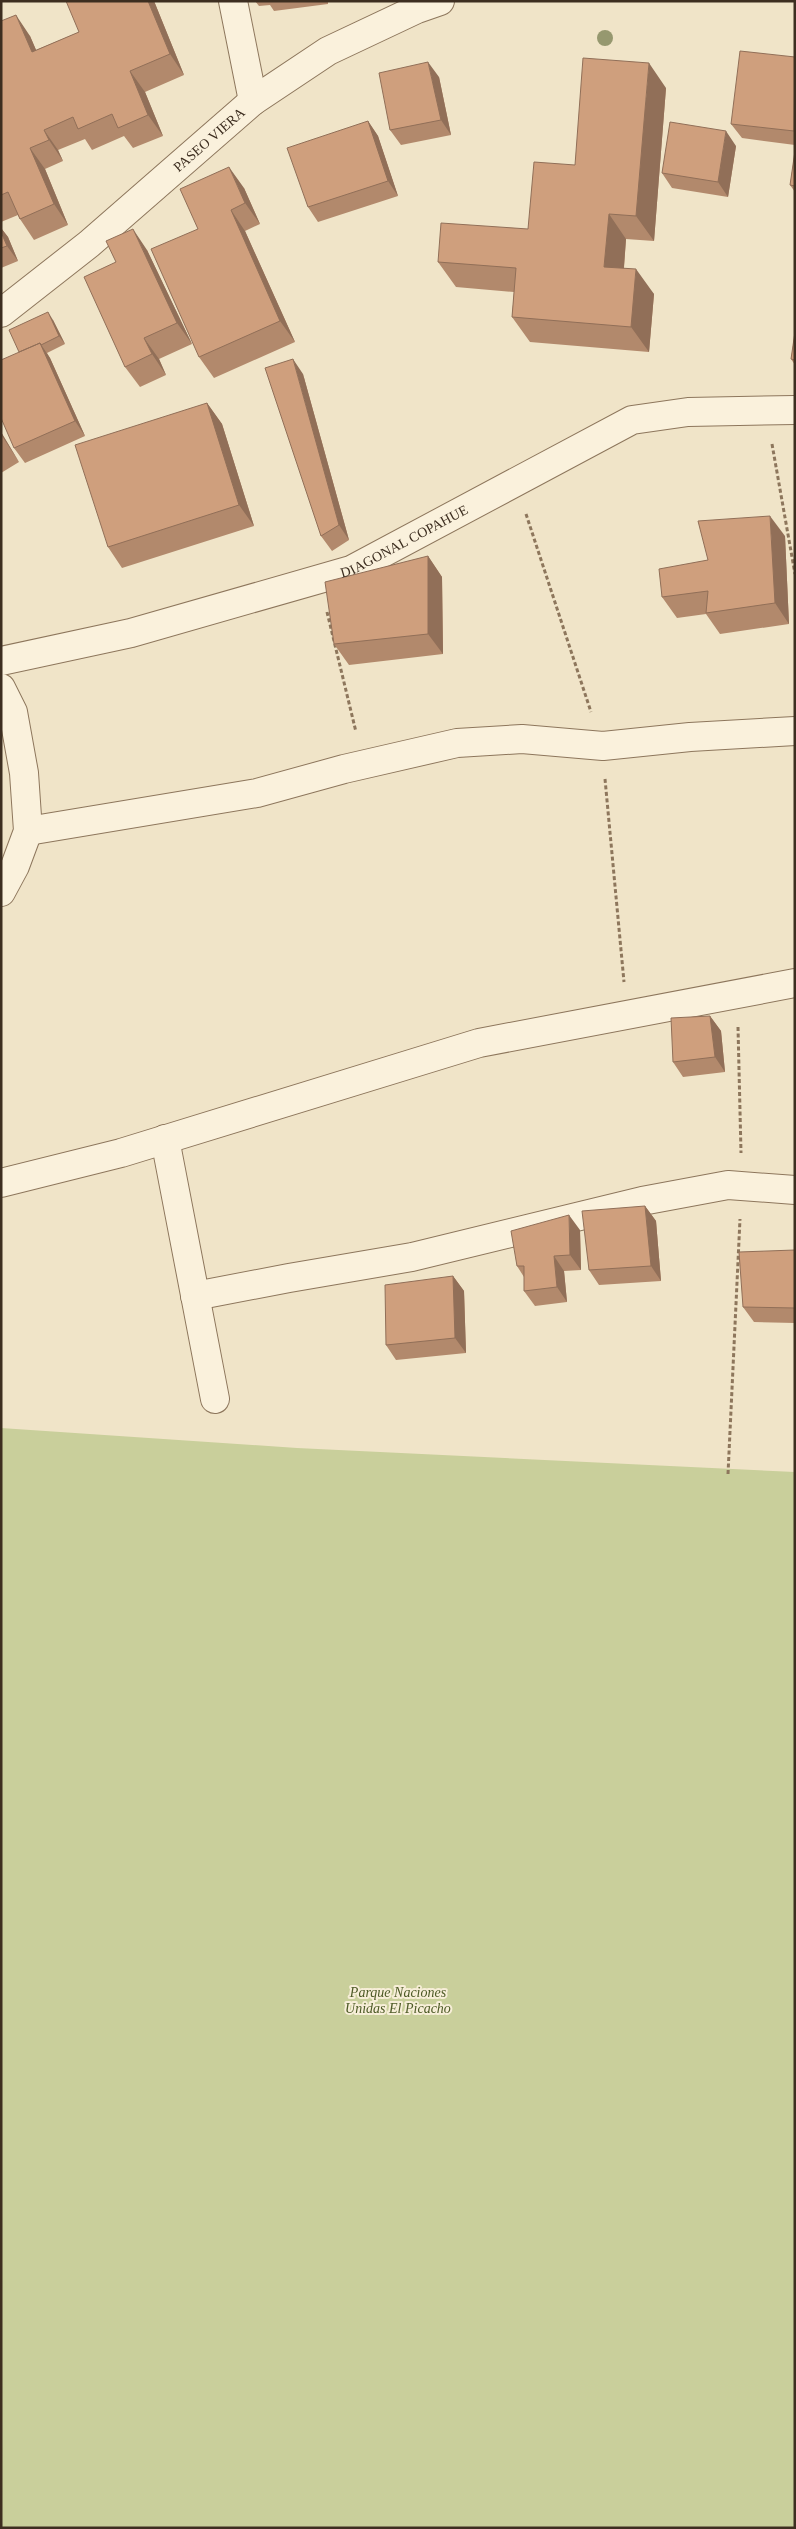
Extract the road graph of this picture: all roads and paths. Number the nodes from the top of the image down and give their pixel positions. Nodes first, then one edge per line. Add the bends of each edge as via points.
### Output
1 (234, 1) edge
2 (440, 1) edge
3 (253, 101) junction
4 (1, 313) edge
5 (795, 410) edge
6 (766, 412) junction
7 (795, 574) edge
8 (319, 580) junction
9 (1, 660) edge
10 (1, 688) edge
11 (795, 731) edge
12 (364, 764) junction
13 (28, 831) junction
14 (1, 892) edge
15 (795, 983) edge
16 (737, 994) junction
17 (165, 1139) junction
18 (1, 1183) edge
19 (742, 1186) junction
20 (795, 1190) edge
21 (195, 1296) junction
22 (216, 1399) dead end
23 (728, 1474) dead end

1 - 3 street
2 - 3 street, PASEO VIERA via 328,51
3 - 4 street, PASEO VIERA via 88,244
5 - 6 street, DIAGONAL COPAHUE
6 - 7 path
6 - 8 street, DIAGONAL COPAHUE via 688,412 632,420 351,570
8 - 9 street, DIAGONAL COPAHUE via 131,633
8 - 12 path
10 - 13 street via 15,720 24,773
11 - 12 street via 602,746 522,739 457,743
12 - 13 street via 257,793
13 - 14 street
15 - 16 street
16 - 17 street via 479,1043
16 - 19 path
17 - 18 street
17 - 21 street
19 - 20 street
19 - 21 street via 728,1185 642,1201 412,1257
19 - 23 path
21 - 22 street

